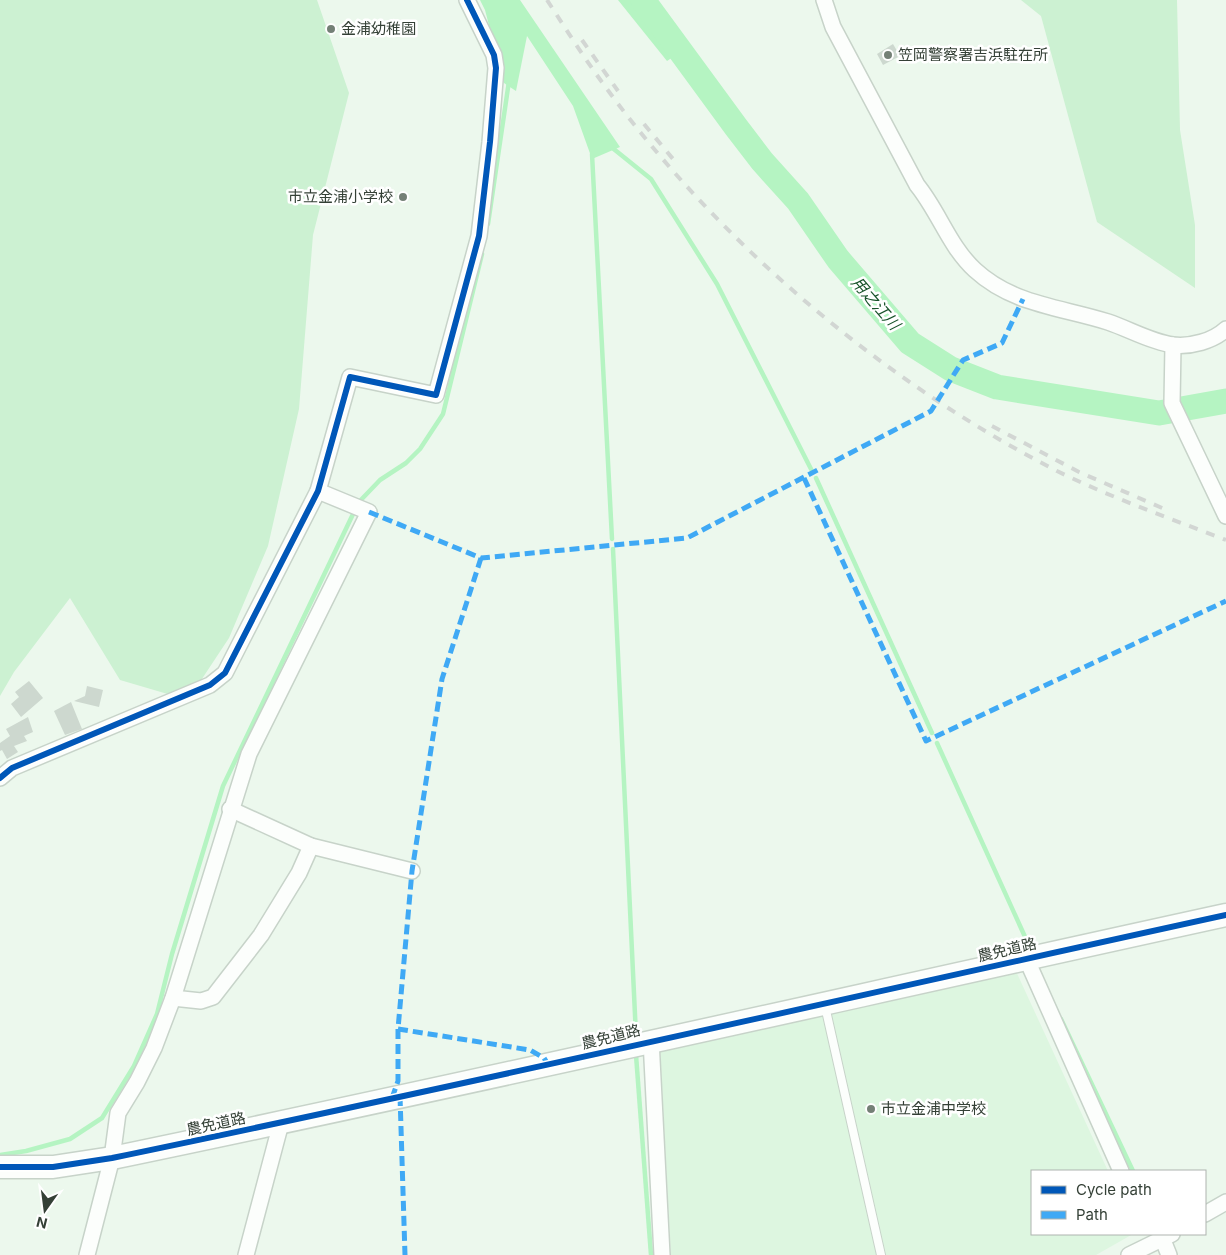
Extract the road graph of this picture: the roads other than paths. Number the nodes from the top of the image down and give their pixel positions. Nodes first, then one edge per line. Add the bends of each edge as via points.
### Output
1 (467, 0) edge
2 (824, 0) edge
3 (1226, 329) edge
4 (1173, 345) junction
5 (320, 492) junction
6 (1226, 516) edge
7 (0, 778) edge
8 (230, 809) junction
9 (311, 846) junction
10 (412, 871) dead end
11 (1226, 914) edge
12 (1026, 958) junction
13 (172, 998) junction
14 (825, 1004) junction
15 (651, 1040) junction
16 (280, 1123) junction
17 (112, 1158) junction
18 (0, 1167) edge
19 (1121, 1170) edge
20 (1226, 1202) edge
21 (1206, 1213) edge
22 (1159, 1238) edge
23 (87, 1255) edge
24 (246, 1255) edge
25 (662, 1255) edge
26 (881, 1255) edge
27 (1129, 1255) edge
28 (1169, 1255) edge

1 - 5 street via 494,55 496,68 479,236 436,395 350,377
2 - 4 street via 834,27 917,185 955,249 975,270 1023,299 1106,321
3 - 4 street via 1215,338
4 - 6 street via 1172,402
5 - 7 street via 225,673 210,685 12,768
5 - 8 street via 369,512 256,737
8 - 9 street
8 - 13 street
9 - 10 street
9 - 13 street via 299,873 262,935 213,997 201,1001
11 - 12 street, 農免道路
12 - 14 street, 農免道路
12 - 19 street
13 - 17 street via 154,1048 118,1113
14 - 15 street, 農免道路
14 - 26 lane
15 - 16 street, 農免道路 via 549,1066
15 - 25 street
16 - 17 street, 農免道路
16 - 24 street
17 - 18 street, 農免道路 via 53,1167
17 - 23 street
20 - 21 street
22 - 27 street
22 - 28 street

